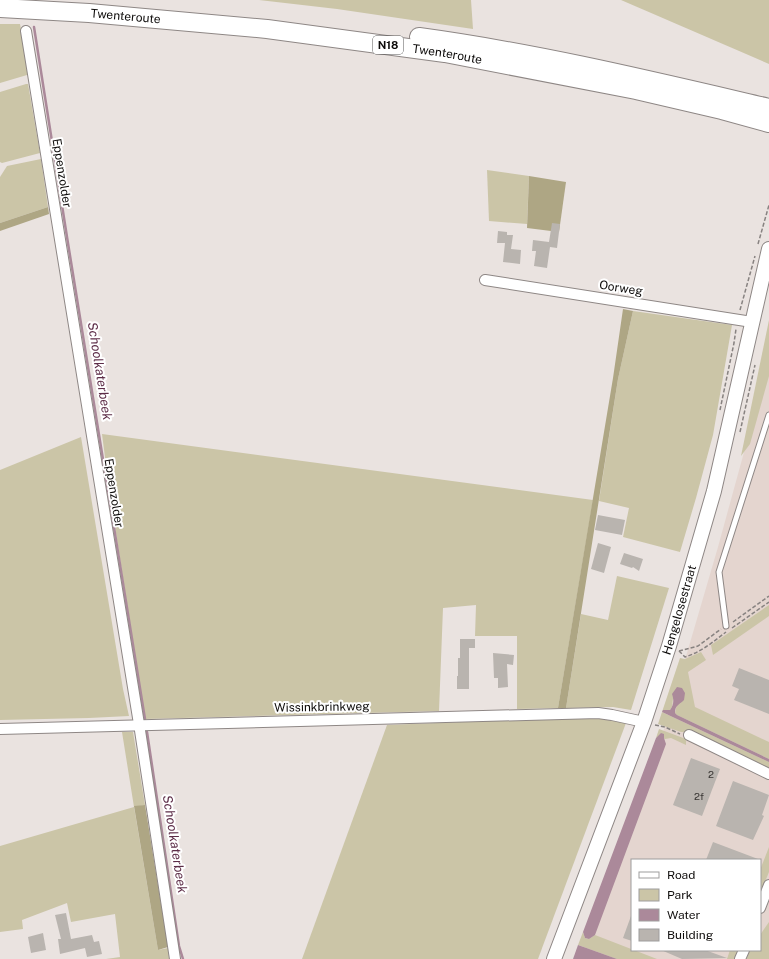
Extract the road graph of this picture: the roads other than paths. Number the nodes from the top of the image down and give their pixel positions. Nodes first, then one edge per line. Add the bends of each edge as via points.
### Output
1 (81, 0) edge
2 (0, 8) edge
3 (26, 31) dead end
4 (769, 108) edge
5 (769, 123) edge
6 (763, 249) edge
7 (485, 280) dead end
8 (752, 322) junction
9 (769, 415) edge
10 (726, 626) dead end
11 (139, 724) junction
12 (649, 724) junction
13 (0, 729) edge
14 (689, 735) road end
15 (769, 774) edge
16 (769, 885) edge
17 (761, 905) edge
18 (556, 954) edge
19 (175, 959) edge

1 - 4 highway, Twenteroute / N18 via 267,17 446,41 618,74
2 - 5 highway, Twenteroute / N18 via 267,28 445,54 636,90
3 - 11 street, Eppenzolder
6 - 8 main road, Hengelosestraat
7 - 8 street, Oorweg
8 - 12 main road, Hengelosestraat via 714,491
9 - 10 lane via 719,572
11 - 12 street, Wissinkbrinkweg via 598,713
11 - 13 street, Wissinkbrinkweg
11 - 19 street, Eppenzolder
12 - 18 main road, Hengelosestraat
14 - 15 street
16 - 17 street

